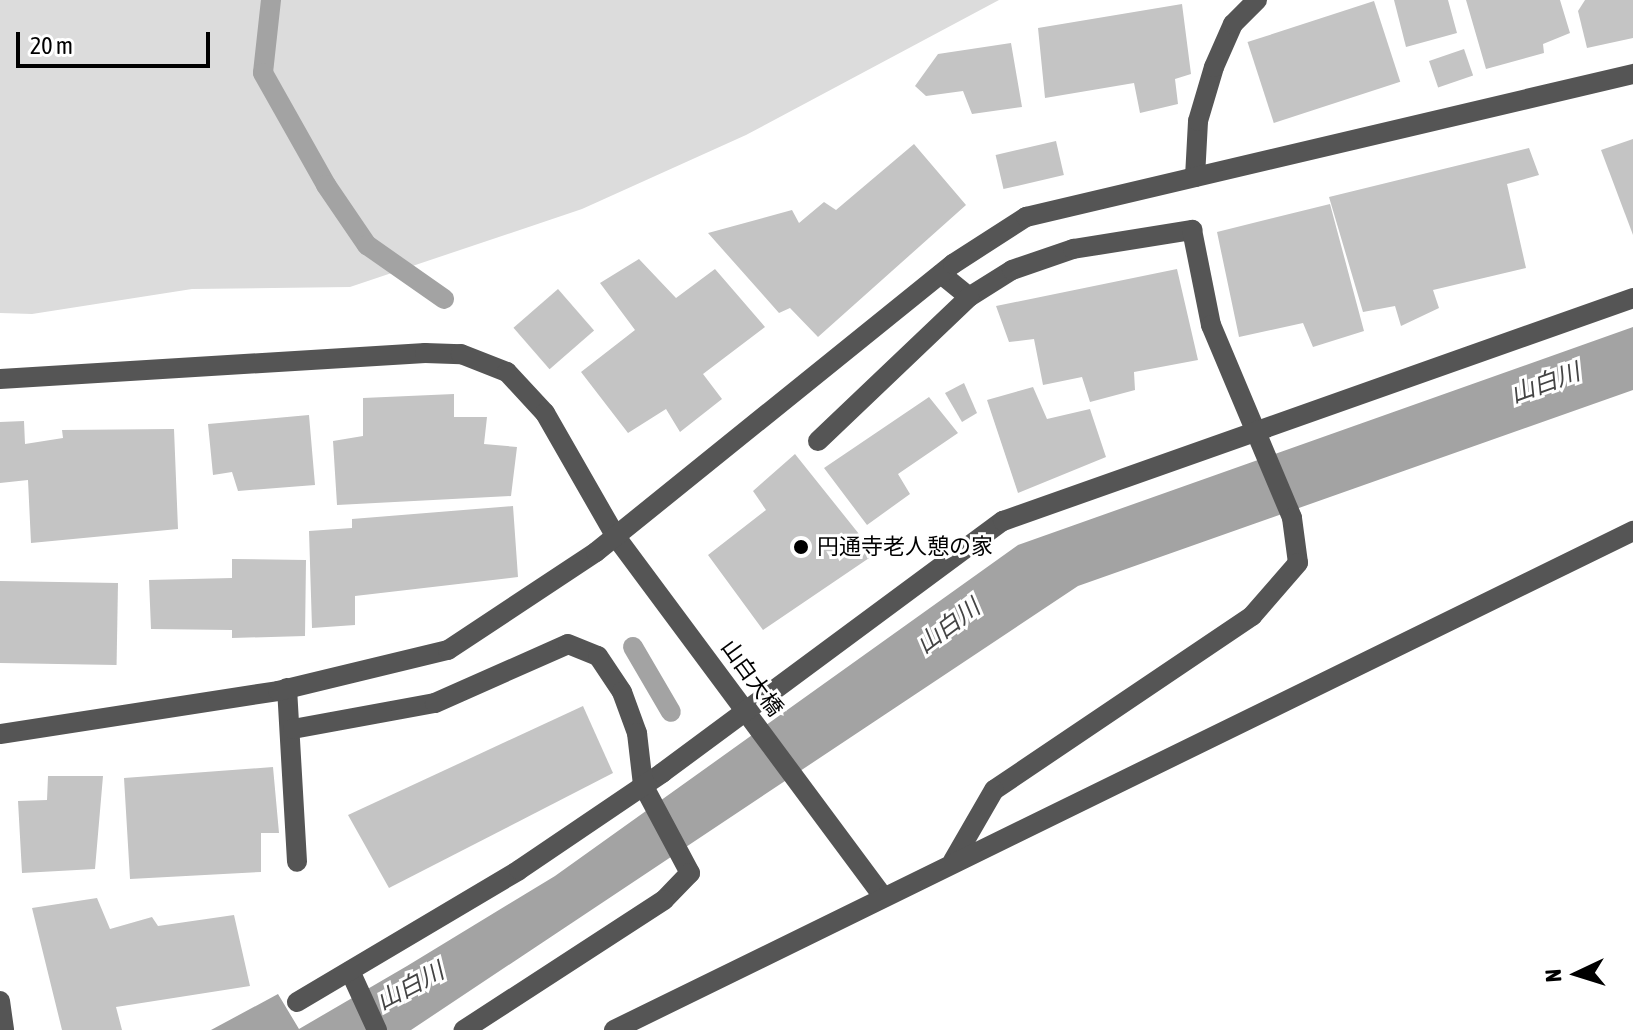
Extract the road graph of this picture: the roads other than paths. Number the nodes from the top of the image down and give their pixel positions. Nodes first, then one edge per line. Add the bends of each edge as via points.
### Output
1 (1257, 0) edge
2 (1633, 74) edge
3 (1195, 177) junction
4 (941, 274) junction
5 (969, 297) junction
6 (1633, 298) edge
7 (0, 379) edge
8 (1259, 436) junction
9 (818, 441) dead end
10 (1633, 531) edge
11 (616, 537) junction
12 (287, 688) junction
13 (293, 729) junction
14 (0, 734) edge
15 (643, 785) junction
16 (297, 862) dead end
17 (953, 862) junction
18 (883, 896) junction
19 (350, 971) junction
20 (0, 1001) edge
21 (297, 1002) dead end
22 (4, 1030) edge
23 (377, 1030) edge
24 (464, 1030) edge
25 (614, 1030) edge

1 - 3 street via 1233,24 1214,67 1198,121
2 - 3 street
3 - 4 street via 1026,217
4 - 5 street
4 - 11 street
5 - 8 street via 1012,270 1073,249 1192,230 1211,325
5 - 9 street
6 - 8 street
7 - 11 street, 山白大橋 via 461,354 507,372 545,413
8 - 15 street via 1003,521
8 - 17 street via 1292,518 1298,563 1252,616 994,790
10 - 17 street
11 - 12 street via 448,650
11 - 18 street, 山白大橋
12 - 13 street
12 - 14 street
13 - 15 street via 435,703 568,644 598,656 622,692 637,733
13 - 16 street
15 - 19 street
15 - 24 street via 690,873 664,900
17 - 18 street
18 - 25 street
19 - 21 street
19 - 23 street
20 - 22 street

